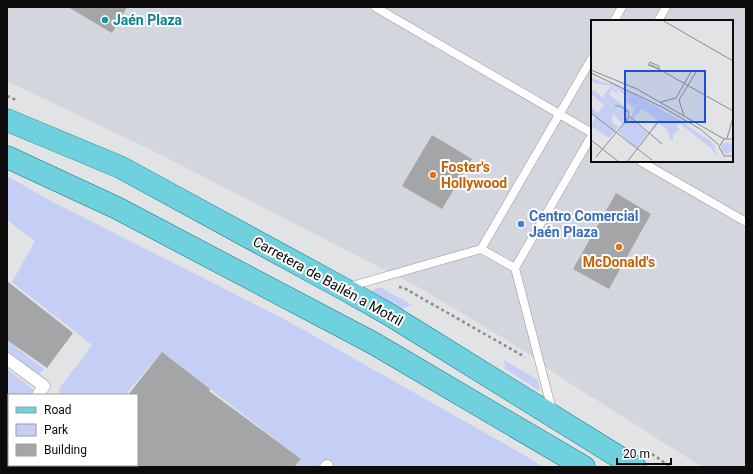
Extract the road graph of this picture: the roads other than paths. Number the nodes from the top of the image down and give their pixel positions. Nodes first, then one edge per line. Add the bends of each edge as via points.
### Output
1 (375, 7) edge
2 (622, 7) edge
3 (666, 7) edge
4 (615, 20) edge
5 (659, 20) edge
6 (591, 60) edge
7 (559, 114) junction
8 (7, 120) edge
9 (591, 133) edge
10 (591, 136) edge
11 (7, 157) edge
12 (642, 162) edge
13 (746, 222) edge
14 (481, 249) junction
15 (515, 268) junction
16 (344, 289) junction
17 (7, 359) edge
18 (39, 394) edge
19 (554, 417) junction
20 (584, 467) edge
21 (635, 467) edge

1 - 7 lane
2 - 4 lane
3 - 5 lane
6 - 7 lane
7 - 9 lane
7 - 14 lane
8 - 16 main road, Carretera de Bailén a Motril via 120,167
10 - 15 lane
11 - 20 main road via 117,208 373,343
12 - 13 lane
14 - 15 lane
14 - 16 lane
15 - 19 lane
16 - 19 main road, Carretera de Bailén a Motril
17 - 18 street via 44,386
19 - 21 main road, Carretera de Bailén a Motril

